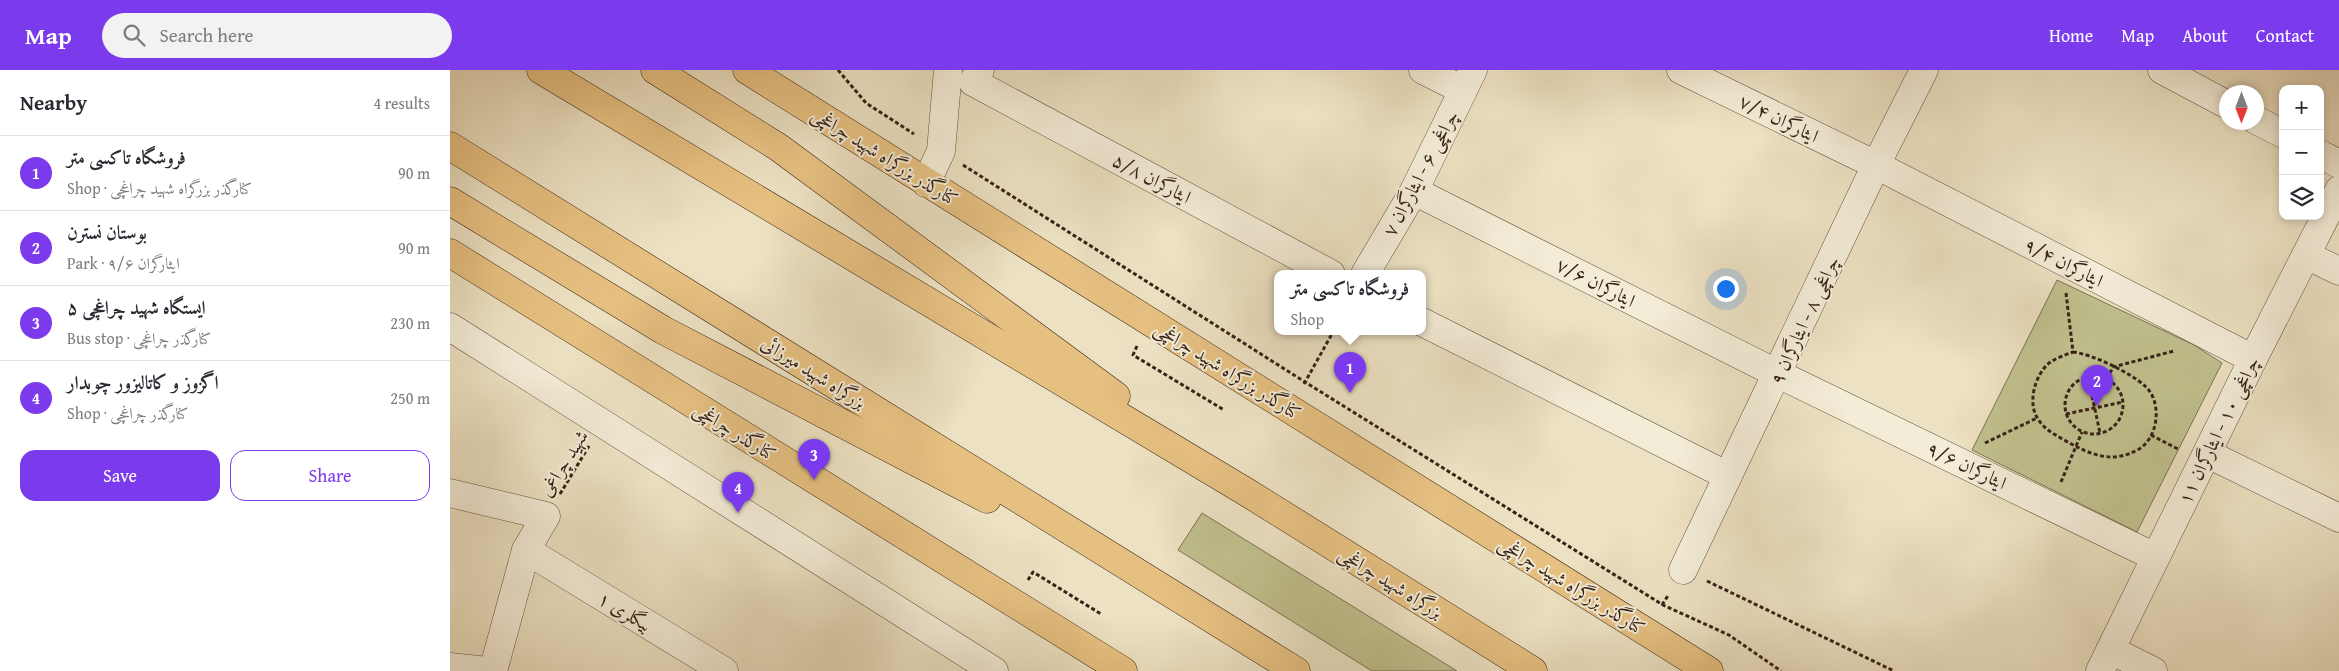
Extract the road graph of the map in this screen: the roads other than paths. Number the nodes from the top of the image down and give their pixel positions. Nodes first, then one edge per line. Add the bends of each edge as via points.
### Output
1 (541, 70) edge
2 (655, 70) edge
3 (747, 70) edge
4 (948, 70) edge
5 (1423, 70) edge
6 (1681, 70) edge
7 (1924, 70) edge
8 (2162, 70) edge
9 (977, 76) edge
10 (1468, 80) edge
11 (2219, 100) edge
12 (2264, 124) edge
13 (2279, 132) edge
14 (450, 146) edge
15 (2324, 156) edge
16 (2339, 164) edge
17 (1876, 165) junction
18 (926, 183) junction
19 (2339, 190) edge
20 (1414, 191) junction
21 (450, 201) edge
22 (450, 254) edge
23 (2306, 255) junction
24 (1323, 270) edge
25 (1367, 270) edge
26 (2339, 271) edge
27 (1426, 324) edge
28 (450, 327) edge
29 (2253, 359) junction
30 (1778, 374) junction
31 (2208, 454) junction
32 (1728, 476) junction
33 (450, 493) edge
34 (1248, 493) junction
35 (2339, 518) edge
36 (526, 550) junction
37 (2156, 557) junction
38 (1683, 570) road end
39 (1177, 598) junction
40 (2106, 660) edge
41 (450, 667) edge
42 (487, 671) edge
43 (493, 671) edge
44 (724, 671) edge
45 (994, 671) edge
46 (1123, 671) edge
47 (1296, 671) edge
48 (1533, 671) edge
49 (1710, 671) edge
50 (2153, 671) edge

1 - 34 main road
2 - 34 main road via 778,147
3 - 18 main road, کنارگذر بزرگراه شهید چراغچی
4 - 18 street via 941,151
5 - 10 street
6 - 17 street, ایثارگران ۷/۴
7 - 17 street, چراغچی ۸ - ایثارگران ۹
8 - 11 street
9 - 24 street, ایثارگران ۵/۸
10 - 20 street, چراغچی ۶ - ایثارگران ۷
12 - 13 street
14 - 39 main road, بزرگراه شهید میرزائی
15 - 16 street
17 - 29 street, ایثارگران ۹/۴
17 - 30 street, چراغچی ۸ - ایثارگران ۹
18 - 49 main road, کنارگذر بزرگراه شهید چراغچی
19 - 23 street, چراغچی ۱۰ - ایثارگران ۱۱
20 - 25 street, چراغچی ۶ - ایثارگران ۷
20 - 30 street, ایثارگران ۷/۶
21 - 39 main road via 663,330
22 - 46 main road, کنارگذر چراغچی
23 - 26 street
23 - 29 street, چراغچی ۱۰ - ایثارگران ۱۱
27 - 32 street
28 - 45 street
29 - 31 street, چراغچی ۱۰ - ایثارگران ۱۱
30 - 32 street, چراغچی ۸ - ایثارگران ۹
30 - 37 street, ایثارگران ۹/۶
31 - 35 street
31 - 37 street, چراغچی ۱۰ - ایثارگران ۱۱
32 - 38 street, چراغچی ۸ - ایثارگران ۹
33 - 36 street via 546,516
34 - 48 main road, بزرگراه شهید چراغچی
36 - 43 street
36 - 44 street, بیگلری ۱
37 - 40 street, چراغچی ۱۰ - ایثارگران ۱۱
39 - 47 main road
40 - 50 street
41 - 42 street

